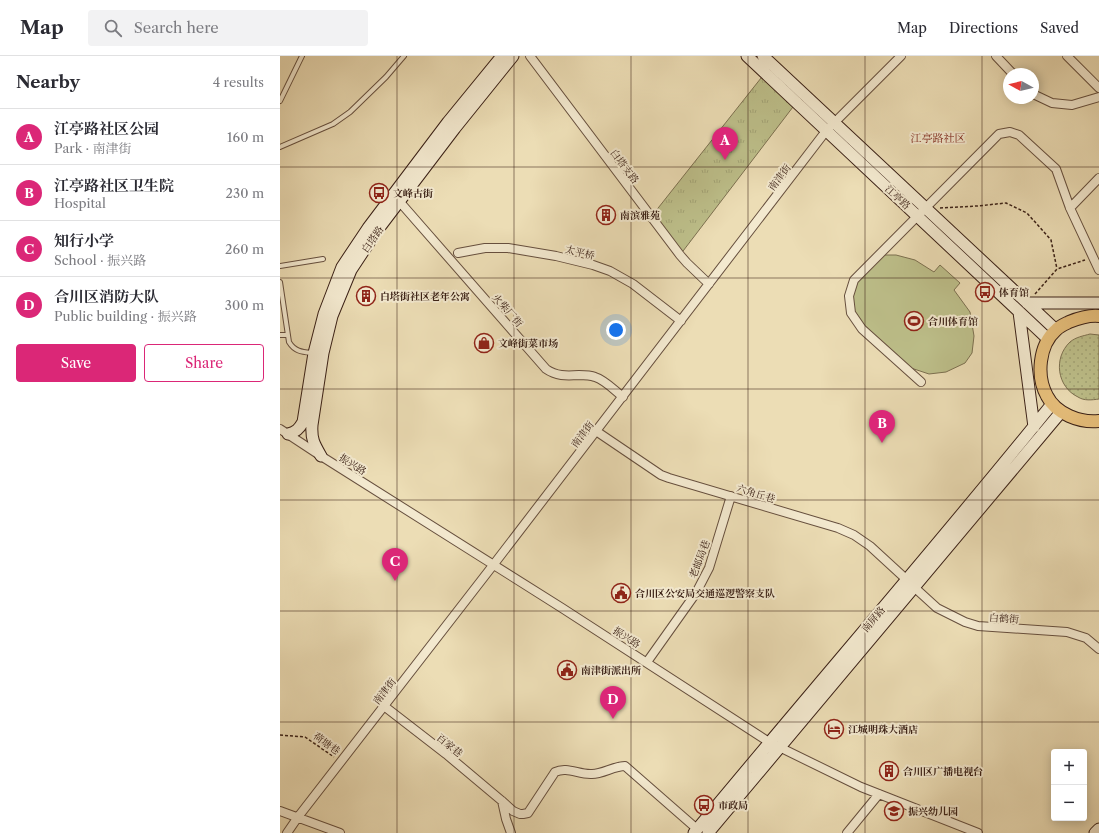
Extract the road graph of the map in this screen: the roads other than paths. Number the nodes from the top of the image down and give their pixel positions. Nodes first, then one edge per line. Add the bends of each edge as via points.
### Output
1 (302, 56) edge
2 (404, 56) edge
3 (502, 56) edge
4 (513, 56) edge
5 (530, 56) edge
6 (747, 56) edge
7 (763, 56) edge
8 (901, 56) edge
9 (996, 56) edge
10 (1067, 56) edge
11 (1007, 68) edge
12 (1099, 88) edge
13 (1039, 97) edge
14 (1099, 97) edge
15 (280, 101) edge
16 (834, 122) junction
17 (826, 131) junction
18 (280, 147) edge
19 (1099, 178) edge
20 (400, 201) junction
21 (926, 208) junction
22 (1070, 208) junction
23 (918, 217) junction
24 (458, 253) dead end
25 (323, 259) dead end
26 (280, 266) edge
27 (1099, 270) edge
28 (280, 282) edge
29 (709, 284) junction
30 (1027, 303) junction
31 (1099, 303) edge
32 (1019, 312) junction
33 (1099, 316) edge
34 (681, 321) junction
35 (1052, 334) junction
36 (280, 335) edge
37 (288, 335) junction
38 (314, 353) junction
39 (921, 382) dead end
40 (623, 397) junction
41 (1057, 408) junction
42 (1099, 421) edge
43 (1034, 427) junction
44 (596, 431) junction
45 (284, 432) edge
46 (321, 456) junction
47 (731, 496) junction
48 (494, 564) junction
49 (910, 583) junction
50 (1099, 649) edge
51 (646, 662) junction
52 (384, 706) junction
53 (774, 745) junction
54 (879, 794) junction
55 (502, 800) junction
56 (280, 810) edge
57 (298, 817) junction
58 (1099, 828) edge
59 (699, 832) edge
60 (287, 833) edge
61 (340, 833) edge
62 (511, 833) edge
63 (847, 833) edge
64 (978, 833) edge
65 (1095, 833) edge

1 - 15 lane
2 - 18 lane via 350,112 333,124
3 - 38 street, 白塔路 via 438,135 342,267 324,314
4 - 20 street, 白塔路
5 - 29 street, 白塔支路 via 687,263
6 - 17 street, 江亭路
7 - 16 street, 江亭路
8 - 16 street, 南津街
9 - 11 street
10 - 12 street
13 - 14 street via 1052,103 1072,105
16 - 17 street, 南津街
16 - 21 street, 江亭路
17 - 23 street, 江亭路
17 - 29 street, 南津街
19 - 22 street
20 - 40 street, 火柴厂街 via 546,369 564,376 594,376
20 - 46 street, 白塔路 via 351,270 332,316 323,353 311,435
21 - 22 street via 999,134 1010,132 1019,135 1056,169
21 - 23 street
21 - 30 street, 江亭路
22 - 27 street
23 - 32 street, 江亭路
23 - 39 street via 854,280 849,296 851,313 862,329
24 - 34 street, 太平桥 via 485,248 508,248 593,265 633,284
25 - 26 lane
28 - 37 lane
29 - 34 street, 南津街
30 - 31 street
30 - 35 street, 江亭路
32 - 35 street, 江亭路
32 - 43 street
33 - 35 main road via 1079,318 1064,324
34 - 40 street, 南津街
35 - 41 main road via 1044,349 1040,365 1047,396
36 - 37 lane
37 - 38 lane via 292,348
38 - 45 street, 白塔路 via 303,422 294,433
40 - 44 street, 南津街
41 - 42 main road via 1071,417 1084,421
41 - 43 street, 南屏路
41 - 49 street, 南屏路
43 - 49 street, 南屏路
44 - 47 street, 六角丘巷 via 661,475
44 - 48 street, 南津街
45 - 46 street, 振兴路
46 - 48 street, 振兴路
47 - 49 street, 六角丘巷 via 854,535 870,546
47 - 51 street, 老邮局巷 via 706,574 696,593
48 - 51 street, 振兴路
48 - 52 street, 南津街
49 - 50 street, 白鹤街 via 937,608 965,622 978,626 1066,632 1086,638
49 - 53 street, 南屏路
51 - 53 street, 振兴路
52 - 55 street, 百家巷
52 - 57 street, 南津街
53 - 54 street, 振兴路
53 - 59 street, 南屏路
54 - 63 street
54 - 64 street, 振兴路
55 - 59 street, 百家巷 via 513,811 528,813 555,772 559,770 597,774 625,766
55 - 62 street
56 - 57 street
57 - 60 street, 南津街
57 - 61 street
58 - 65 street

